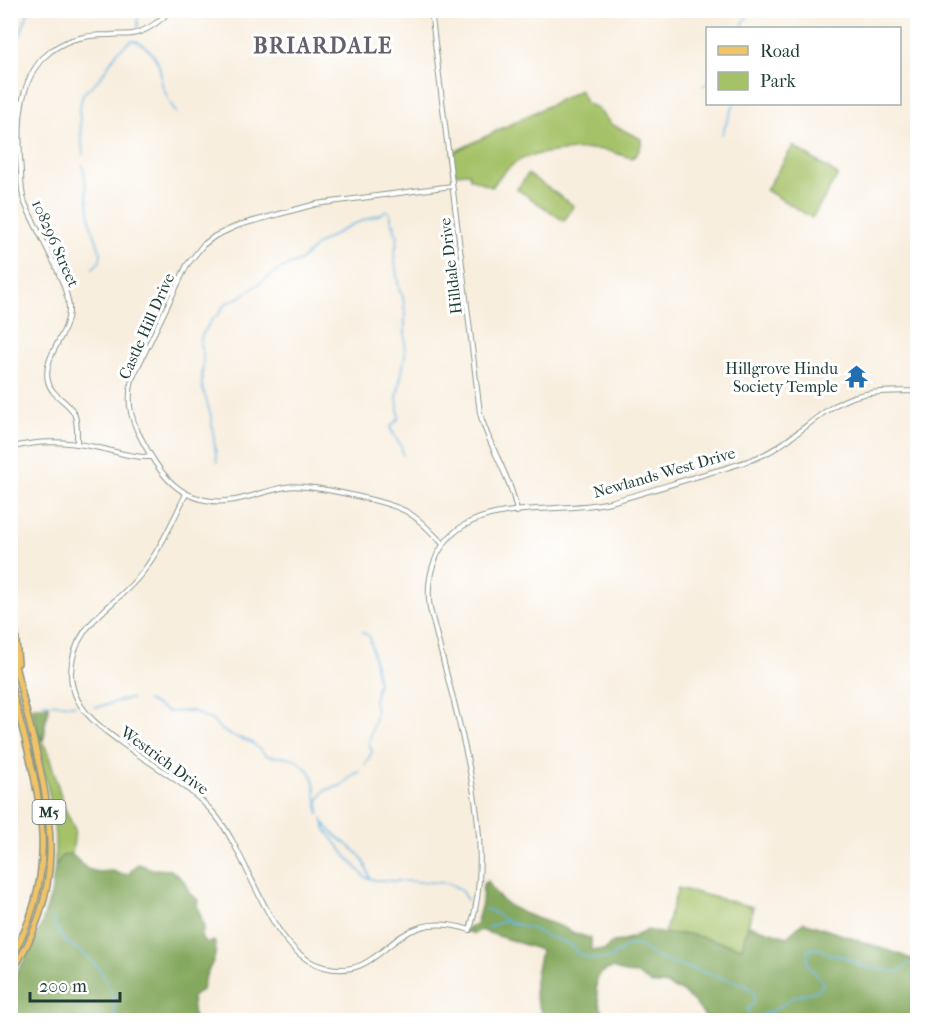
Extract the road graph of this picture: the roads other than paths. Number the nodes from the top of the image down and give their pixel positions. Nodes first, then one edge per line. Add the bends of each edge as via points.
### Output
1 (171, 10) edge
2 (431, 10) edge
3 (452, 186) junction
4 (918, 391) edge
5 (76, 444) junction
6 (10, 448) edge
7 (151, 457) junction
8 (186, 494) junction
9 (517, 512) junction
10 (444, 544) junction
11 (10, 572) edge
12 (10, 645) edge
13 (10, 682) edge
14 (21, 688) junction
15 (470, 930) joint
16 (10, 959) edge
17 (10, 974) edge

1 - 5 street, 108296 Street via 158,22 132,34 93,35 65,42 38,64 23,100 19,140 23,199 63,286 69,309 68,321 48,365 47,380 74,414
2 - 3 street, Hilldale Drive
3 - 7 street, Castle Hill Drive via 316,204 227,229 203,245 187,265 132,379 131,414
3 - 9 street, Hilldale Drive via 480,413 511,486
4 - 9 street, Newlands West Drive via 851,398 777,448 740,464 602,504
5 - 6 street via 40,443
5 - 7 street
7 - 8 street, Castle Hill Drive via 166,478
8 - 10 street, Castle Hill Drive via 227,502 291,486 352,496 398,507
8 - 15 street, Westrich Drive via 143,573 80,638 73,654 71,675 82,707 95,723 189,789 213,812 287,944 304,959 322,967 348,968 374,959 421,927 440,924
9 - 10 street, Newlands West Drive via 479,518 457,530
10 - 15 street, Newlands West Drive via 432,566 428,594 466,753 478,829 478,894
11 - 14 main road
12 - 14 main road, M5
13 - 16 main road, M5 via 40,806 44,846 37,896 27,927
14 - 17 main road, M5 via 46,794 51,843 41,910 30,941

